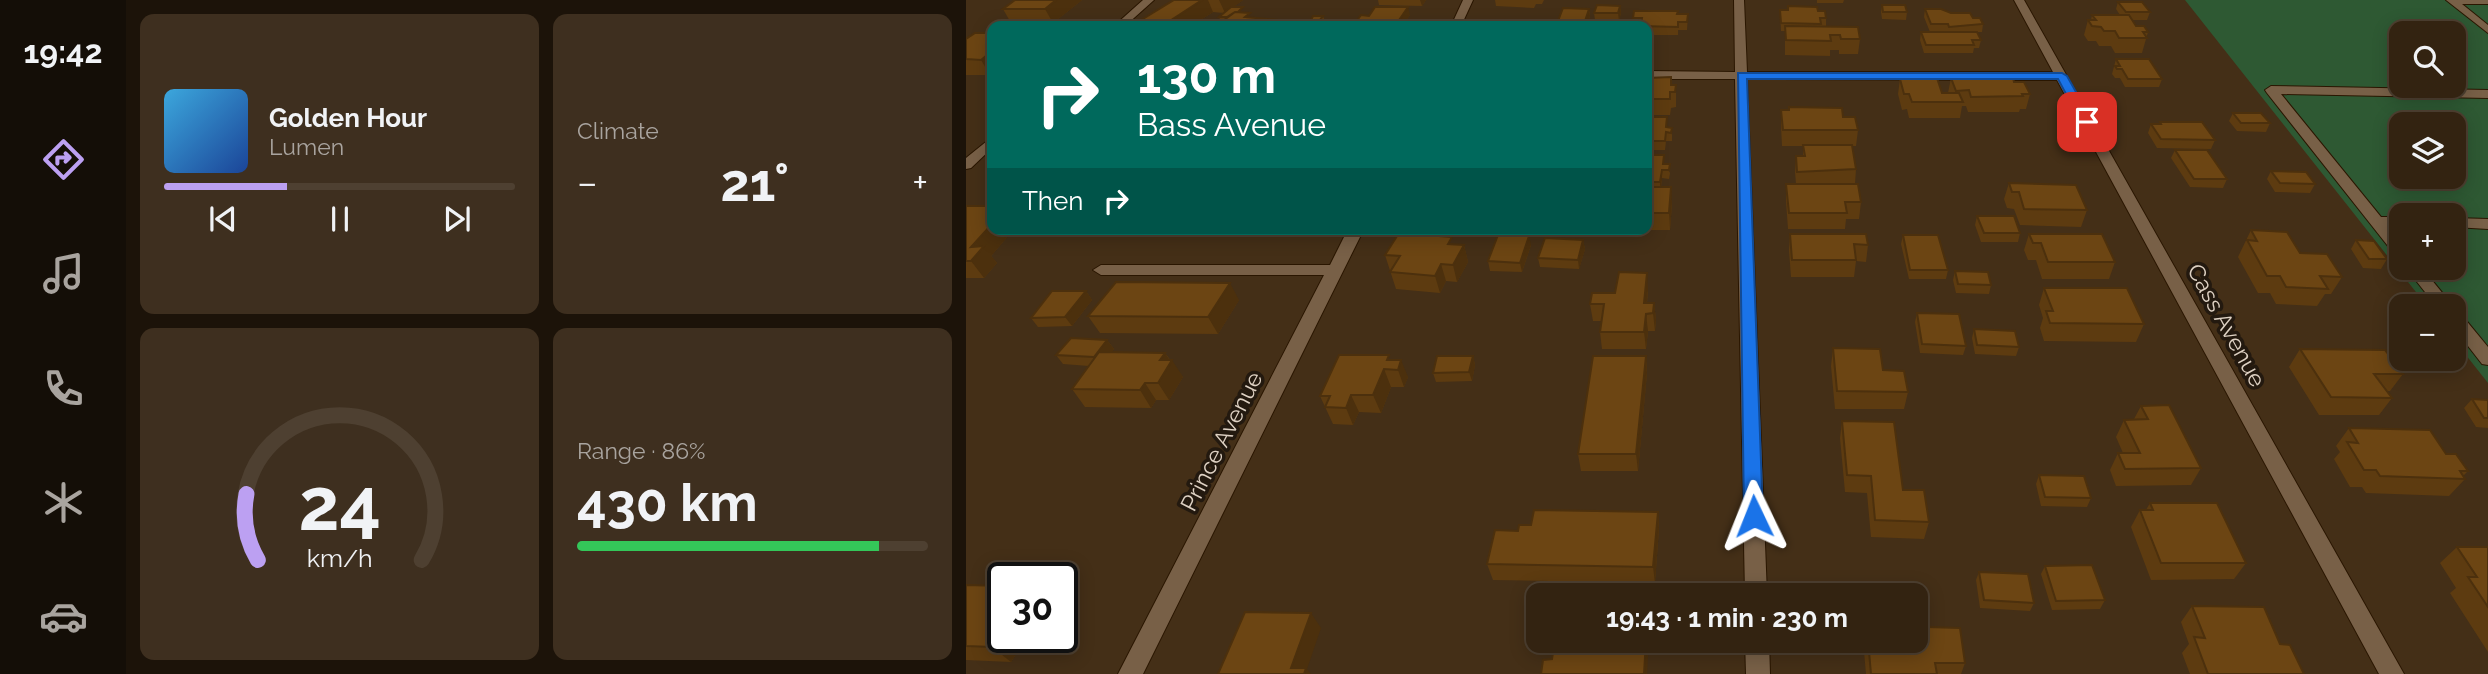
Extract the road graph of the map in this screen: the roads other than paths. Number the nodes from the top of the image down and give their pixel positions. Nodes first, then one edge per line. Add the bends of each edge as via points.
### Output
1 (1149, 0) edge
2 (1468, 0) edge
3 (1739, 0) edge
4 (2019, 0) edge
5 (2488, 1) edge
6 (1125, 21) edge
7 (1458, 21) edge
8 (2488, 30) edge
9 (1652, 75) edge
10 (1742, 75) junction
11 (2062, 76) junction
12 (2488, 94) edge
13 (987, 146) edge
14 (966, 165) edge
15 (2376, 222) junction
16 (2389, 222) edge
17 (2466, 223) edge
18 (2488, 224) edge
19 (1353, 235) edge
20 (2389, 238) edge
21 (1101, 270) dead end
22 (1336, 270) junction
23 (2424, 280) edge
24 (2435, 294) edge
25 (2466, 332) edge
26 (2488, 359) edge
27 (1756, 583) edge
28 (1757, 653) edge
29 (1130, 674) edge
30 (1758, 674) edge
31 (2392, 674) edge

1 - 6 street
2 - 7 street
3 - 10 street
4 - 11 street, Cass Avenue
5 - 8 street via 2451,1
9 - 10 street
10 - 11 street
10 - 27 street
11 - 31 street, Cass Avenue
12 - 15 street via 2271,90
13 - 14 street
15 - 16 street
15 - 20 street
17 - 18 street
19 - 22 street, Prince Avenue
21 - 22 street
22 - 29 street, Prince Avenue
23 - 24 street
25 - 26 street
28 - 30 street

